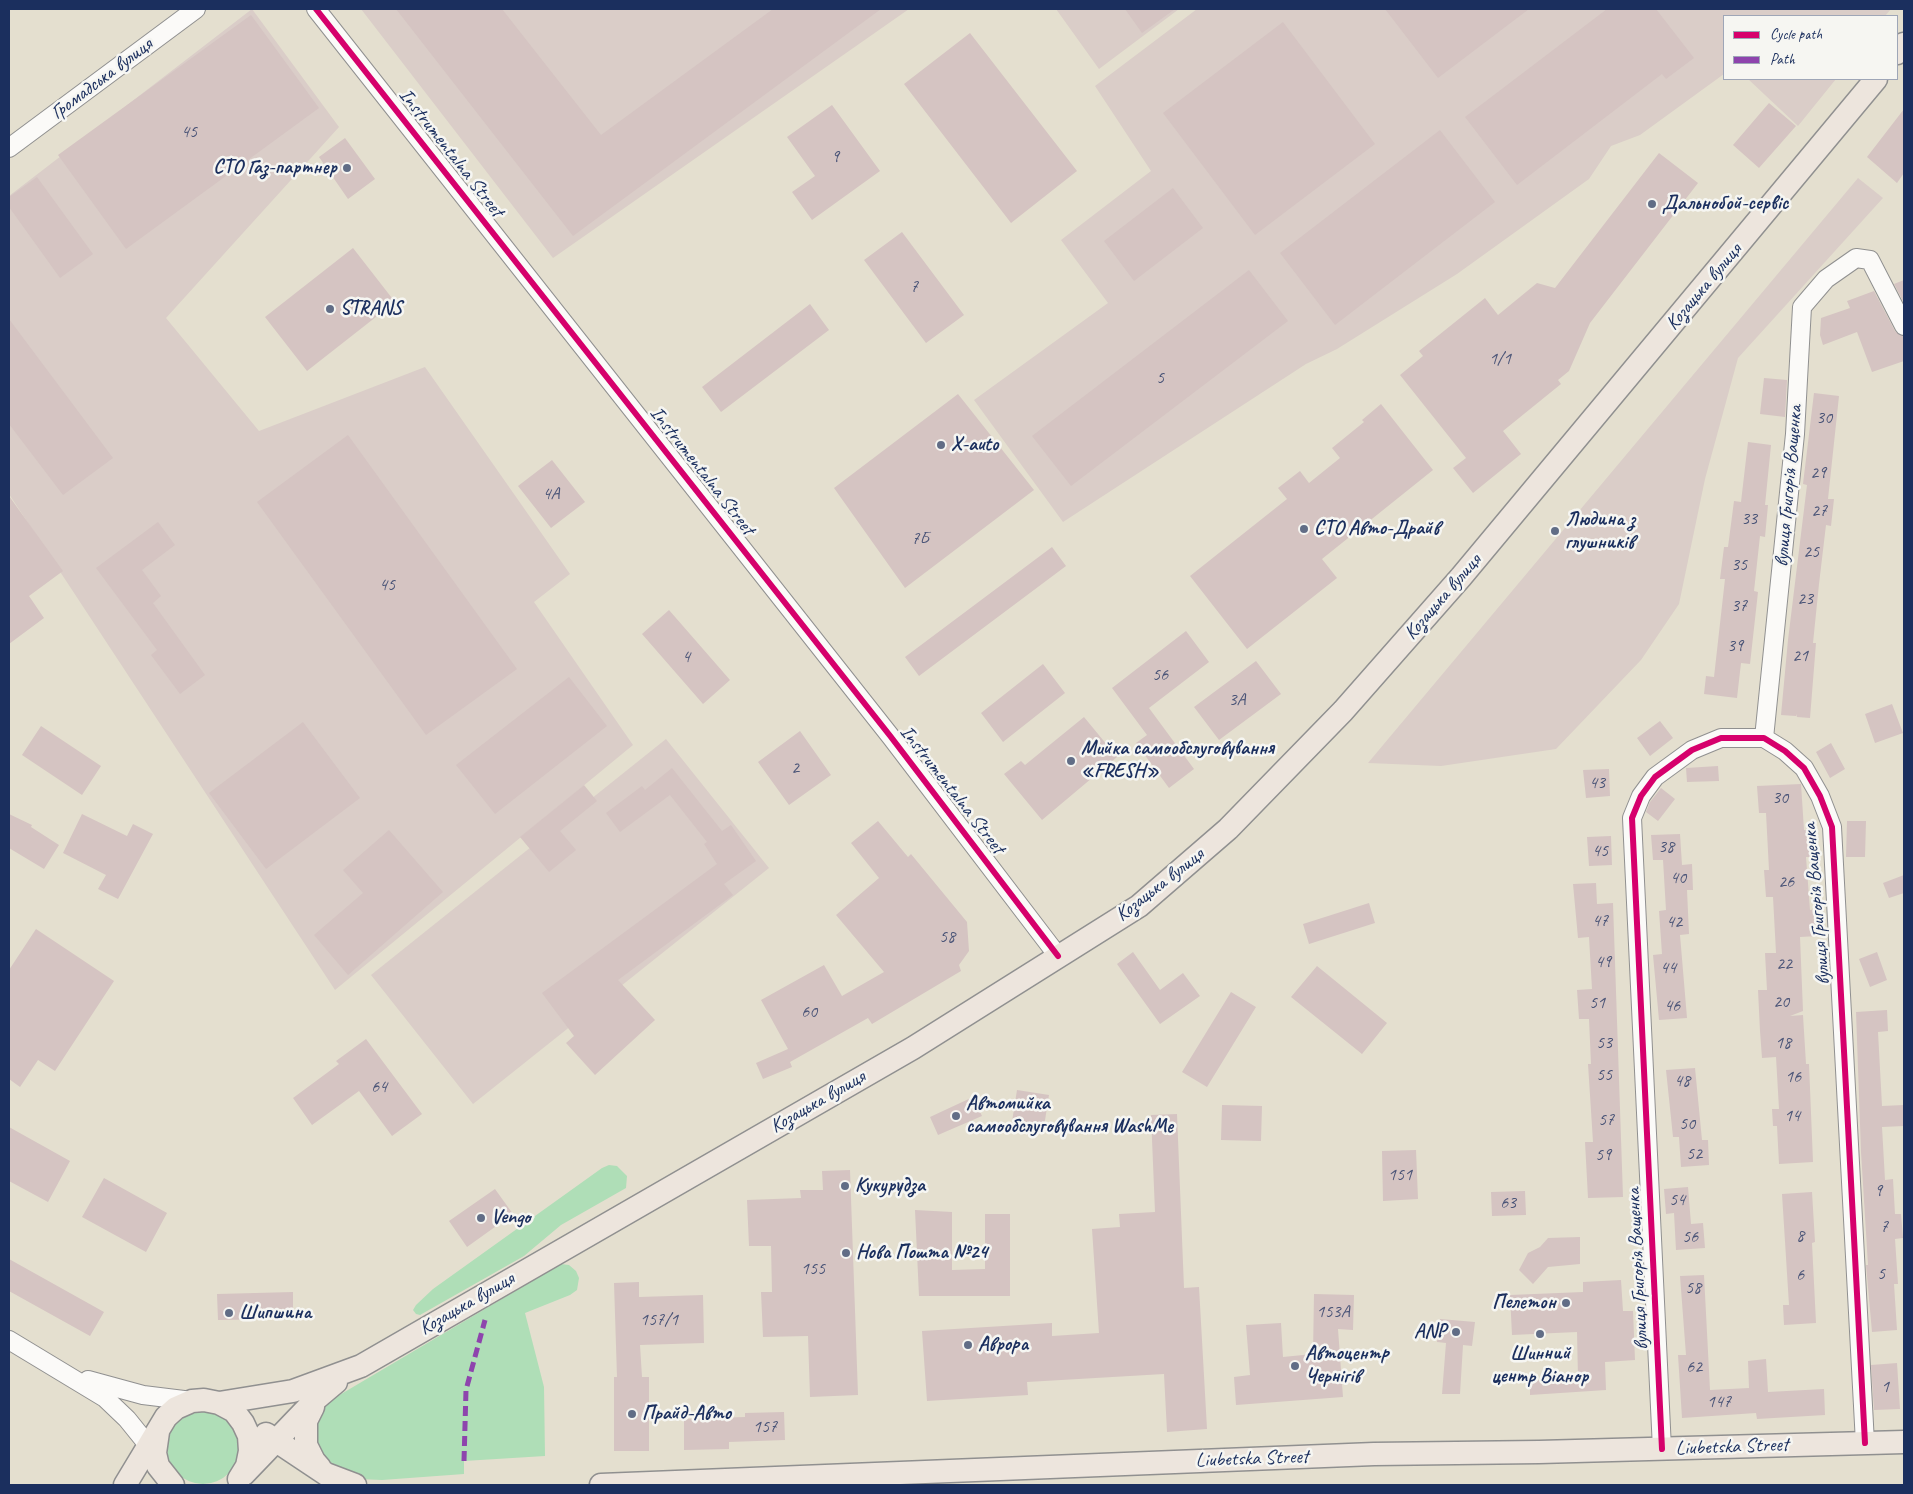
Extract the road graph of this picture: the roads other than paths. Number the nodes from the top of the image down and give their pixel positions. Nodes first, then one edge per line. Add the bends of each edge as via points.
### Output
1 (196, 9) edge
2 (316, 9) edge
3 (1875, 80) edge
4 (9, 148) edge
5 (1904, 326) edge
6 (1764, 738) junction
7 (1058, 956) junction
8 (9, 1340) edge
9 (346, 1373) junction
10 (68, 1374) junction
11 (317, 1398) junction
12 (192, 1401) junction
13 (226, 1407) junction
14 (127, 1420) junction
15 (153, 1437) junction
16 (277, 1442) junction
17 (1904, 1442) edge
18 (1865, 1443) junction
19 (1662, 1449) junction
20 (326, 1474) junction
21 (235, 1482) edge
22 (126, 1485) edge
23 (174, 1485) edge
24 (355, 1485) edge
25 (601, 1485) edge

1 - 4 street, Громадська вулиця
2 - 7 street, Instrumentalna Street via 940,800
3 - 7 main road, Козацька вулиця via 1461,577 1343,711 1228,829 1184,869 1139,906
5 - 6 street, вулиця Григорія Ващенка via 1870,260 1856,258 1826,279 1802,308 1795,434
6 - 18 street, вулиця Григорія Ващенка via 1804,768 1832,827
6 - 19 street, вулиця Григорія Ващенка via 1721,738 1692,750 1655,777 1641,796 1632,818
7 - 9 main road, Козацька вулиця via 912,1048
8 - 10 street
9 - 11 main road
9 - 13 main road, Козацька вулиця via 293,1392
10 - 12 street via 144,1395
10 - 14 street via 105,1398
11 - 16 main road
11 - 20 main road via 306,1421 306,1445
12 - 13 main road, Козацька вулиця via 204,1400
12 - 15 main road via 176,1408
13 - 16 main road
13 - 21 main road via 243,1422 249,1436 247,1466
14 - 15 street
14 - 22 street via 133,1451
15 - 22 main road
15 - 23 main road via 158,1466
16 - 20 main road
16 - 21 main road
17 - 18 main road, Liubetska Street
18 - 19 main road, Liubetska Street
19 - 25 main road, Liubetska Street via 1374,1454
20 - 24 main road

